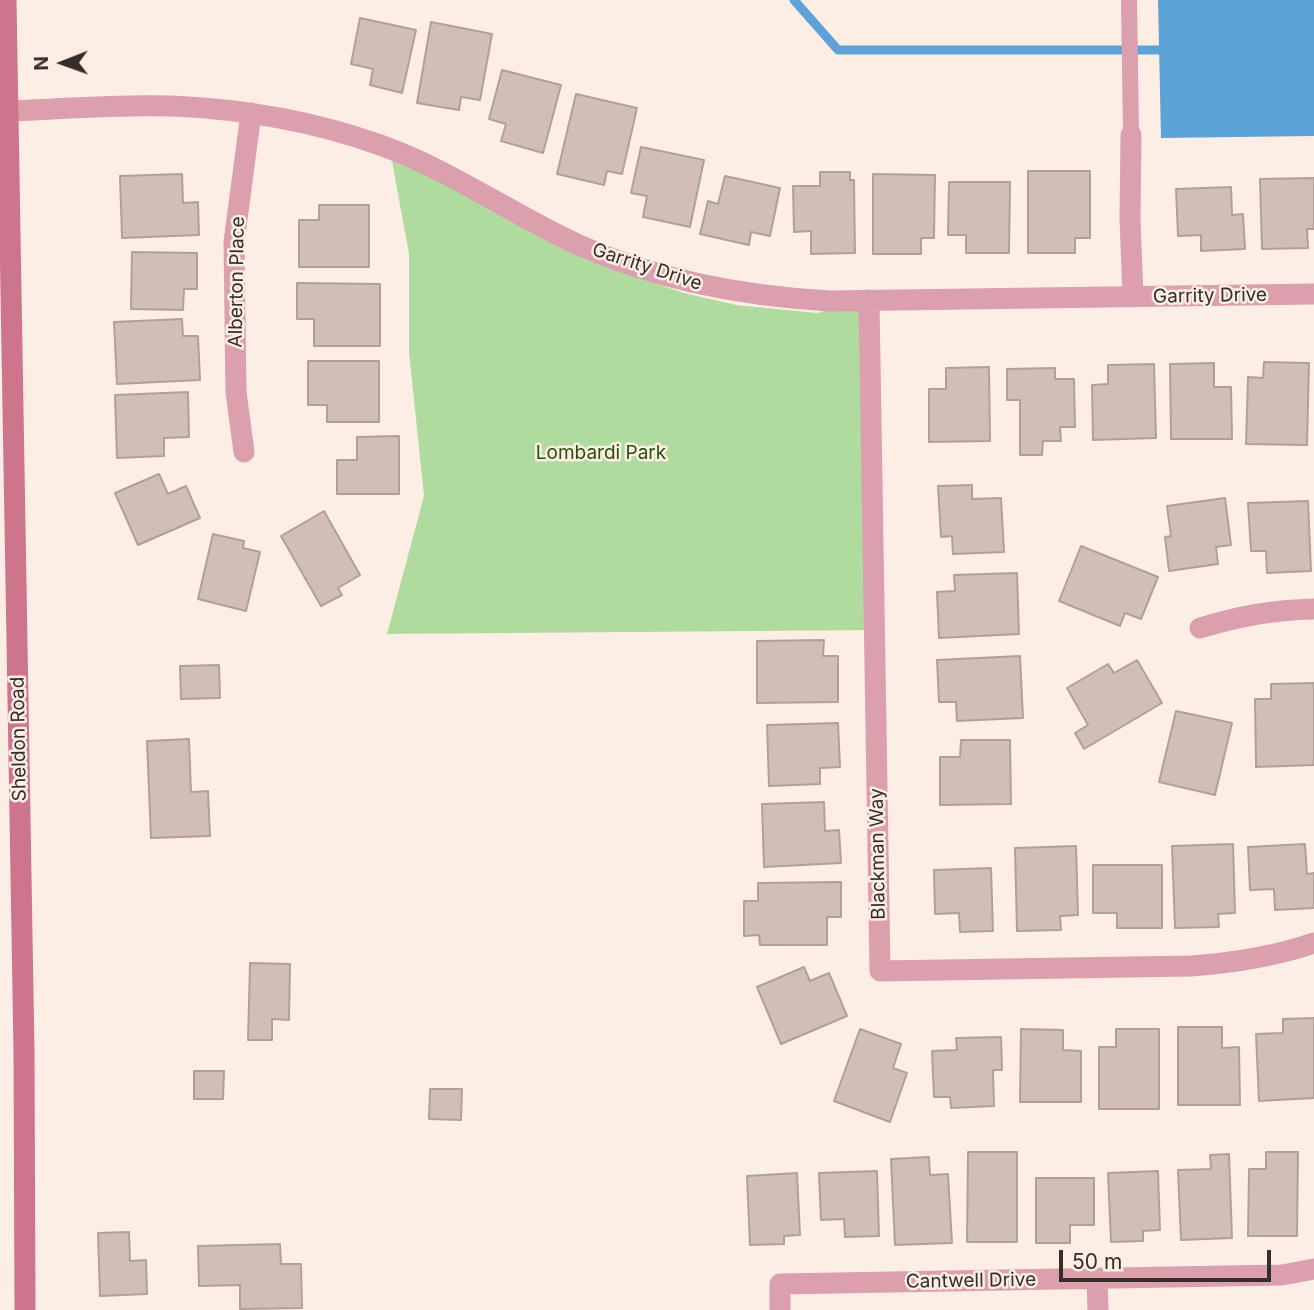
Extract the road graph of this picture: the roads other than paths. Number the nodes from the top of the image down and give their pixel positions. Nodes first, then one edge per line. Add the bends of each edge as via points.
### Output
1 (6, 0) edge
2 (1129, 0) edge
3 (4, 111) edge
4 (251, 113) junction
5 (1131, 135) joint
6 (1314, 294) edge
7 (1133, 297) junction
8 (869, 300) junction
9 (244, 452) dead end
10 (1314, 610) edge
11 (1200, 628) dead end
12 (1314, 943) edge
13 (1314, 1269) edge
14 (1097, 1280) junction
15 (26, 1310) edge
16 (780, 1310) edge
17 (1098, 1310) edge

1 - 3 main road, Sheldon Road
2 - 5 lane
3 - 4 street, Garrity Drive via 171,106
3 - 15 main road, Sheldon Road
4 - 8 street, Garrity Drive via 315,125 380,145 432,166 580,246 643,270 775,298
4 - 9 street, Alberton Place via 234,242 236,392
5 - 7 street
6 - 7 street, Garrity Drive
7 - 8 street, Garrity Drive
8 - 12 street, Blackman Way via 880,971 1191,966 1238,962
10 - 11 street via 1246,615
13 - 14 street, Cantwell Drive via 1282,1275
14 - 16 street, Cantwell Drive via 780,1284
14 - 17 street

